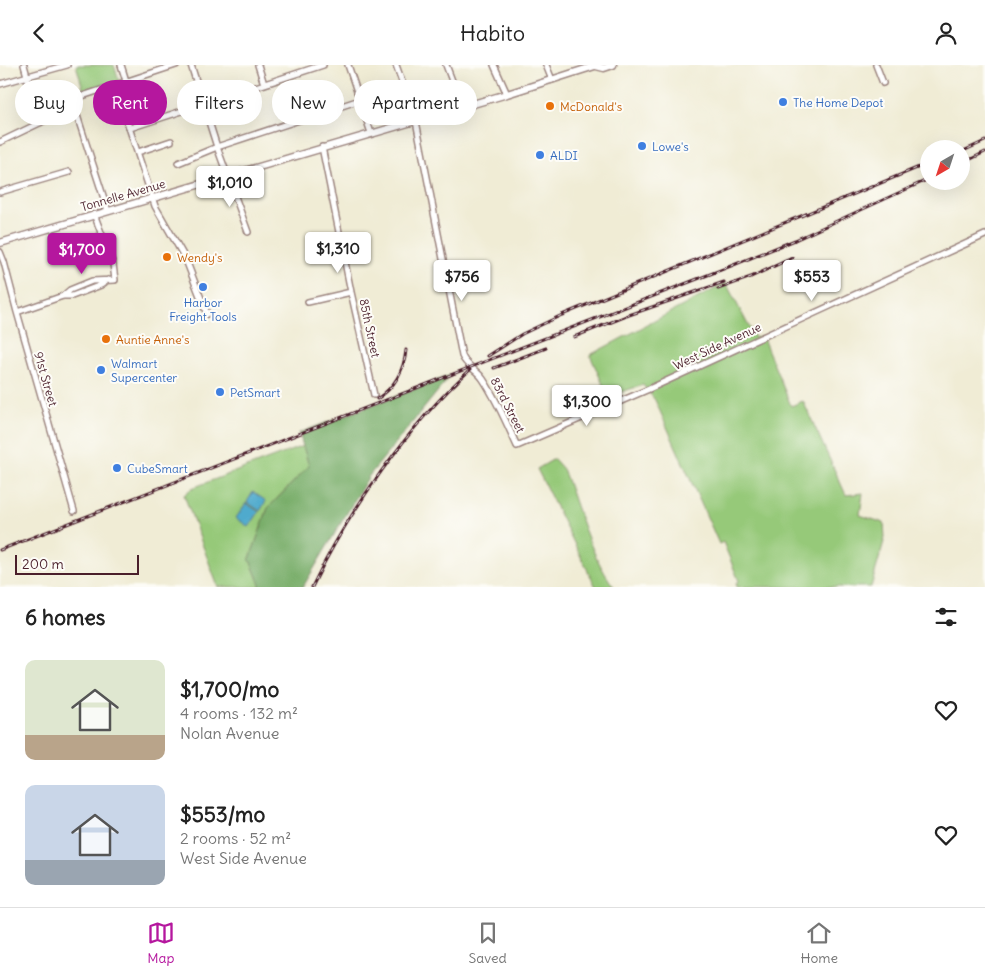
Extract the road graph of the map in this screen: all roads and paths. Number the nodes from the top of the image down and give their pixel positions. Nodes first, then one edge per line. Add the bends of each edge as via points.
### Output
1 (24, 65) edge
2 (67, 65) edge
3 (121, 65) edge
4 (176, 65) edge
5 (191, 65) edge
6 (258, 65) edge
7 (323, 65) edge
8 (348, 65) edge
9 (396, 65) edge
10 (446, 65) edge
11 (494, 65) edge
12 (546, 65) edge
13 (597, 65) edge
14 (613, 65) edge
15 (876, 65) edge
16 (28, 76) junction
17 (29, 80) edge
18 (126, 80) edge
19 (129, 80) edge
20 (196, 80) edge
21 (401, 80) edge
22 (452, 80) edge
23 (552, 80) junction
24 (354, 82) edge
25 (883, 83) dead end
26 (0, 84) edge
27 (264, 84) joint
28 (507, 94) junction
29 (354, 102) edge
30 (477, 103) edge
31 (177, 112) edge
32 (36, 125) edge
33 (80, 125) edge
34 (129, 125) edge
35 (210, 125) edge
36 (368, 125) edge
37 (401, 125) edge
38 (417, 125) edge
39 (130, 128) junction
40 (371, 133) junction
41 (171, 141) dead end
42 (0, 142) edge
43 (217, 147) junction
44 (322, 147) junction
45 (138, 153) junction
46 (178, 163) dead end
47 (69, 172) dead end
48 (227, 176) junction
49 (0, 192) edge
50 (152, 199) junction
51 (108, 211) junction
52 (94, 214) junction
53 (248, 232) dead end
54 (985, 235) edge
55 (0, 243) edge
56 (0, 253) edge
57 (351, 292) junction
58 (308, 302) dead end
59 (17, 312) junction
60 (207, 314) dead end
61 (649, 389) joint
62 (374, 395) dead end
63 (74, 511) dead end

1 - 16 street
2 - 16 street
3 - 18 street
4 - 19 street
5 - 20 street
6 - 27 street
7 - 27 street
8 - 24 street
9 - 21 street, 83rd Street
10 - 22 street
11 - 28 street
12 - 23 street
13 - 14 main road, Tonnelle Avenue via 604,68
13 - 23 main road, Tonnelle Avenue
15 - 25 street
16 - 17 street
16 - 26 street
23 - 28 main road, Tonnelle Avenue
28 - 30 main road, Tonnelle Avenue
29 - 43 street
31 - 39 street
32 - 42 street
33 - 51 street
34 - 39 street
35 - 43 street
36 - 40 street
37 - 40 main road, Tonnelle Avenue
38 - 61 street, 83rd Street via 462,356 482,377 517,446
39 - 45 street
40 - 44 main road, Tonnelle Avenue
41 - 45 street
43 - 46 street
43 - 48 street
44 - 48 main road, Tonnelle Avenue
44 - 57 street, 85th Street
45 - 50 street
47 - 49 street
48 - 50 main road, Tonnelle Avenue
48 - 53 street
50 - 51 main road, Tonnelle Avenue
50 - 60 street via 186,260
51 - 52 main road, Tonnelle Avenue
52 - 55 main road, Tonnelle Avenue
52 - 59 street via 113,264 115,280 92,281
54 - 61 street, West Side Avenue
56 - 59 street, 91st Street
57 - 58 street
57 - 62 street, 85th Street
59 - 63 street, 91st Street

